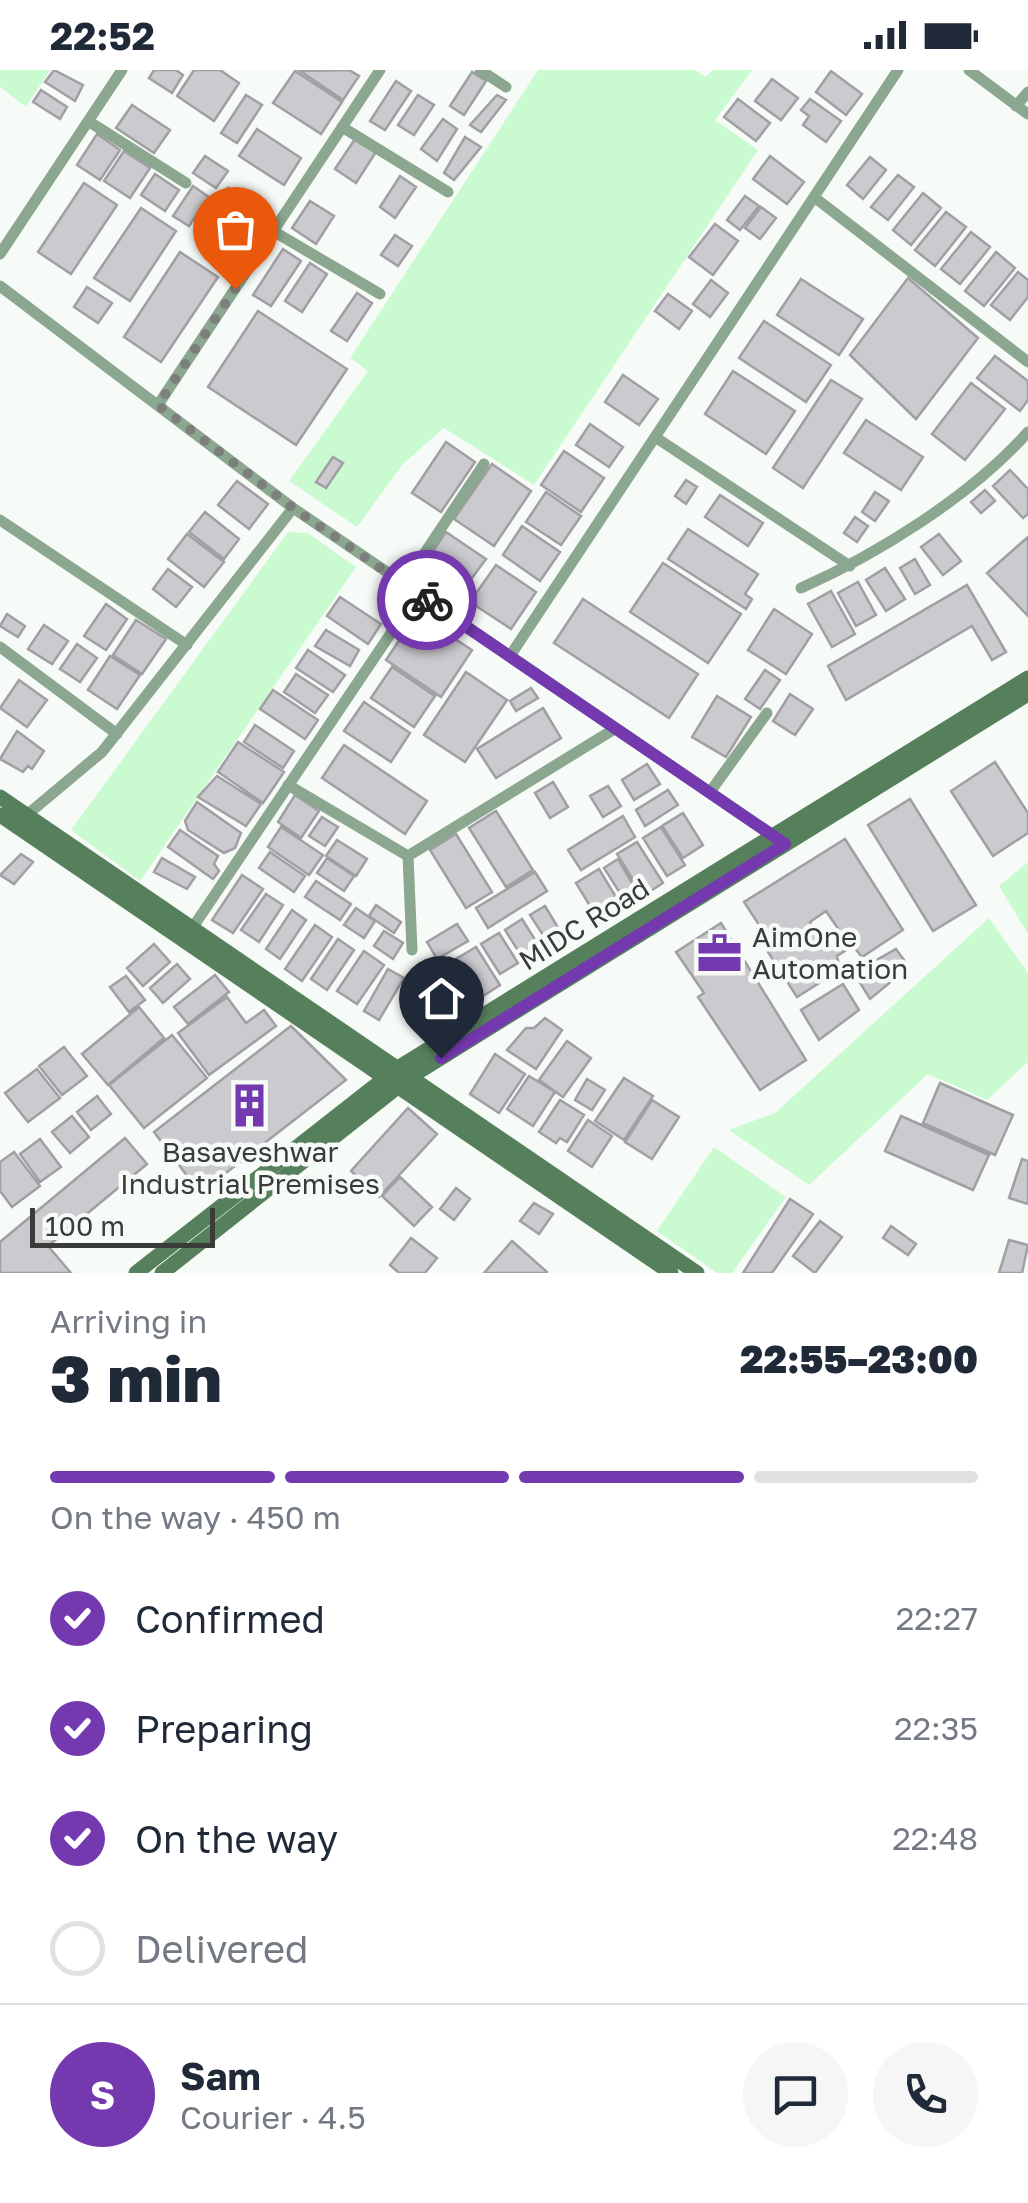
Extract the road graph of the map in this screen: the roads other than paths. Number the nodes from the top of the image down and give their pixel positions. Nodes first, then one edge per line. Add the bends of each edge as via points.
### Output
1 (122, 70) edge
2 (480, 70) edge
3 (898, 70) edge
4 (968, 70) edge
5 (376, 71) edge
6 (506, 87) dead end
7 (1028, 92) edge
8 (1016, 106) junction
9 (1028, 114) edge
10 (88, 121) junction
11 (342, 127) junction
12 (186, 184) dead end
13 (448, 192) dead end
14 (814, 197) junction
15 (274, 231) junction
16 (0, 254) edge
17 (0, 286) edge
18 (380, 294) dead end
19 (1028, 362) edge
20 (158, 405) junction
21 (1028, 432) edge
22 (655, 437) junction
23 (484, 464) dead end
24 (293, 508) junction
25 (0, 520) edge
26 (850, 566) junction
27 (404, 584) junction
28 (801, 588) dead end
29 (418, 593) junction
30 (187, 645) junction
31 (0, 647) edge
32 (510, 656) junction
33 (1028, 678) edge
34 (1028, 694) edge
35 (767, 713) dead end
36 (616, 728) junction
37 (117, 734) junction
38 (288, 786) junction
39 (710, 792) junction
40 (0, 797) edge
41 (0, 815) edge
42 (21, 820) junction
43 (779, 840) junction
44 (408, 856) junction
45 (188, 934) junction
46 (412, 950) dead end
47 (398, 1077) junction
48 (329, 1131) junction
49 (136, 1273) edge
50 (162, 1273) edge
51 (671, 1273) edge
52 (697, 1273) edge

1 - 10 street
2 - 6 street
3 - 14 street
4 - 8 street
5 - 11 street
7 - 8 street
8 - 9 street
10 - 12 street
10 - 16 street
11 - 13 street
11 - 15 street
14 - 19 street
14 - 22 street
15 - 18 street
15 - 20 street
17 - 20 street
20 - 24 street
21 - 26 street via 984,476
22 - 26 street
22 - 32 street
23 - 27 street
24 - 27 street
24 - 30 street
25 - 30 street
26 - 28 street
27 - 29 street
29 - 32 street
29 - 38 street
30 - 37 street
31 - 37 street
32 - 36 street
33 - 43 main road, MIDC Road
34 - 43 main road, MIDC Road
35 - 39 street
36 - 39 street
36 - 44 street
37 - 42 street
38 - 44 street
38 - 45 street
39 - 43 street
40 - 42 main road
41 - 42 main road
42 - 45 main road
43 - 47 main road, MIDC Road
44 - 46 street
45 - 47 main road
47 - 48 main road, MIDC Road
47 - 51 main road
47 - 52 main road
48 - 49 main road, MIDC Road
48 - 50 main road, MIDC Road

